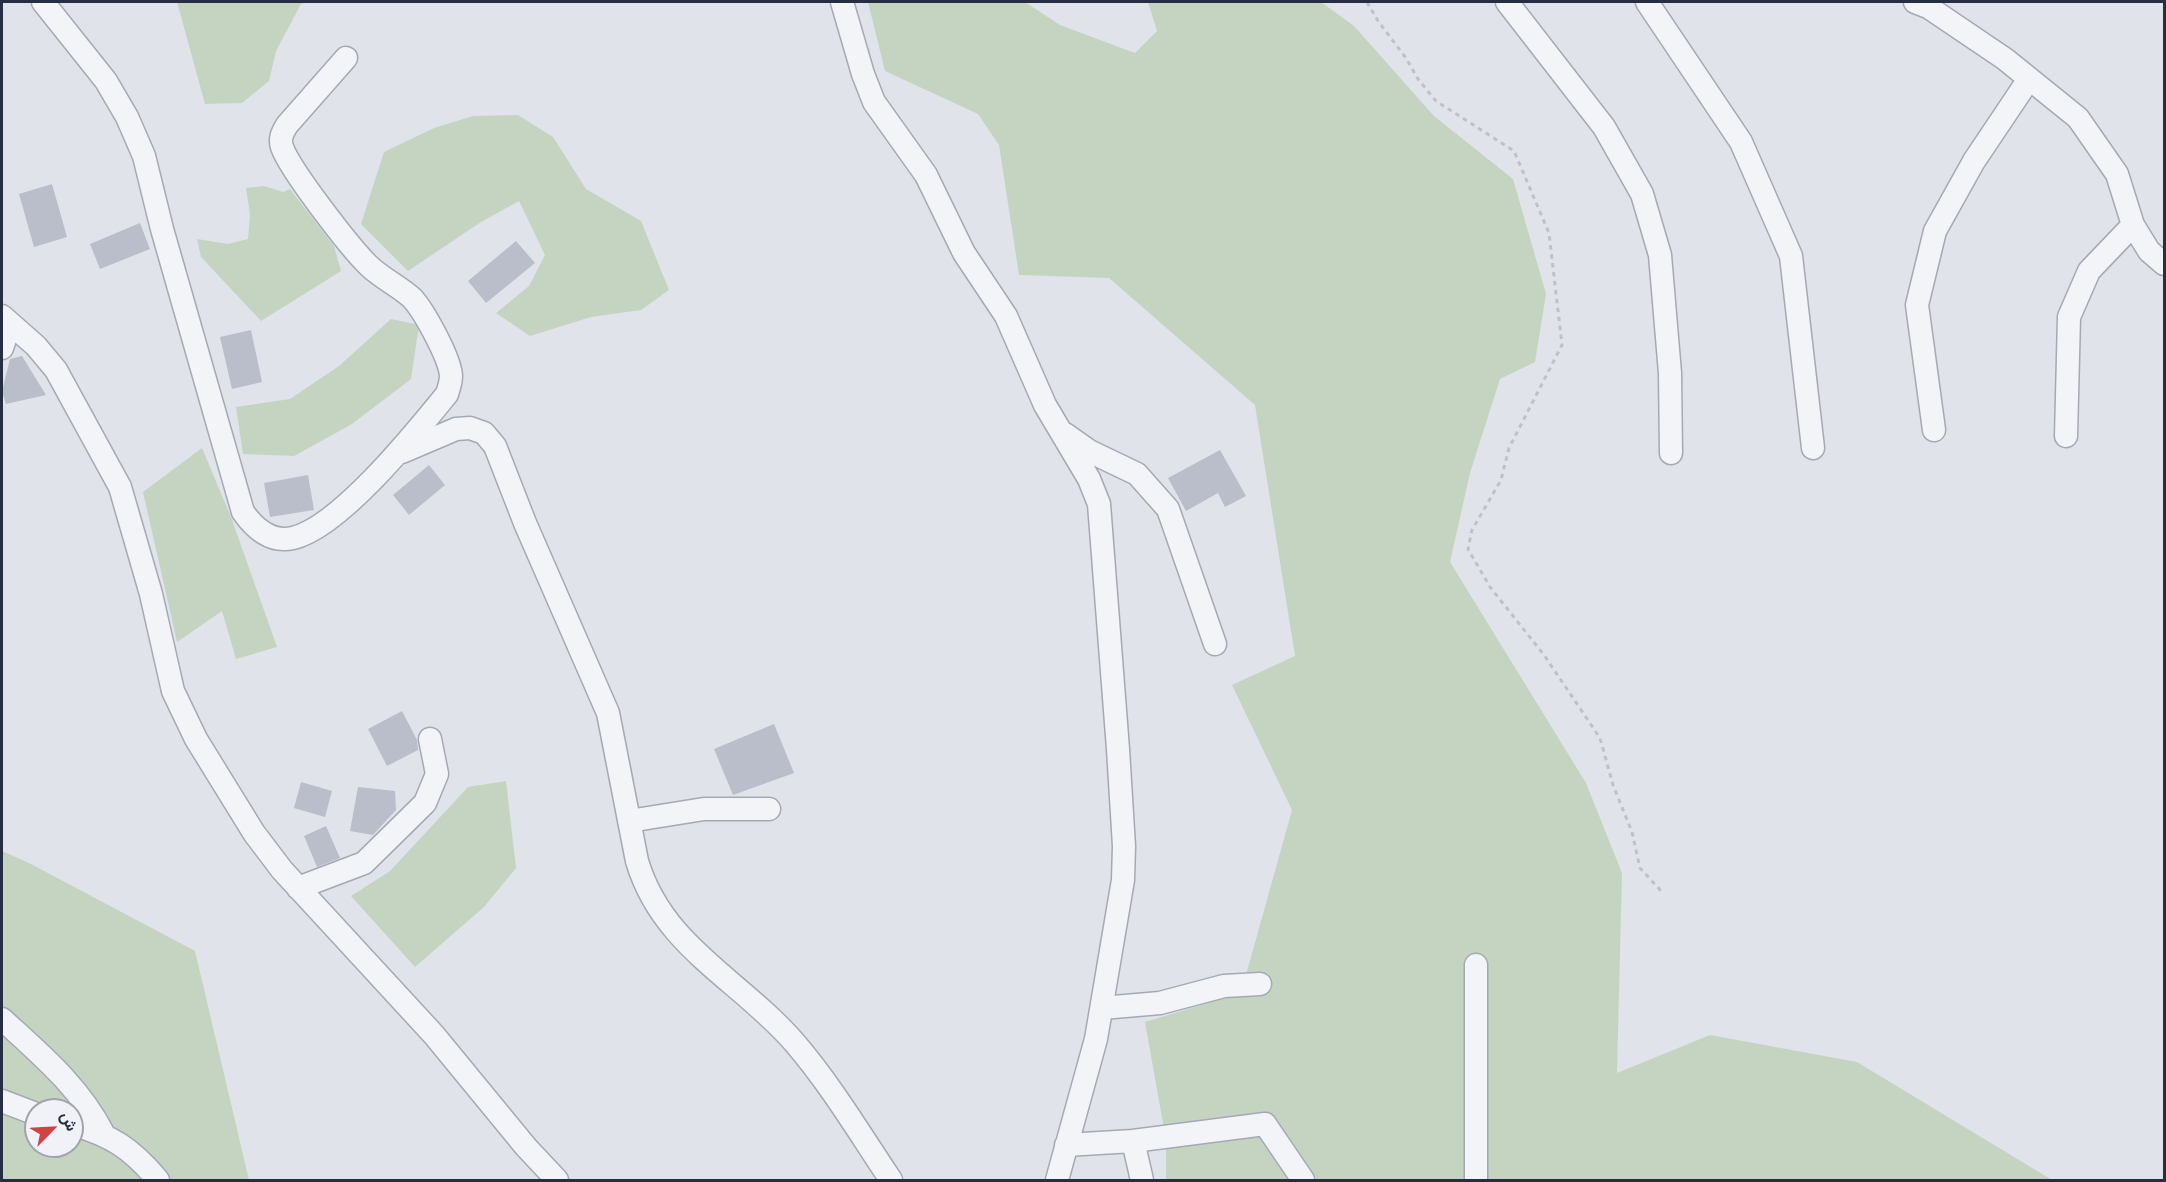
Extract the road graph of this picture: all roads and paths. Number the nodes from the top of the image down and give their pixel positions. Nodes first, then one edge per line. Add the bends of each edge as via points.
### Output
1 (43, 2) edge
2 (842, 2) edge
3 (1367, 2) edge
4 (1506, 2) edge
5 (1647, 2) edge
6 (1915, 2) edge
7 (346, 58) dead end
8 (2029, 79) junction
9 (2133, 225) junction
10 (2164, 264) edge
11 (6, 320) edge
12 (2, 348) edge
13 (1057, 428) junction
14 (1934, 430) dead end
15 (2066, 436) dead end
16 (1813, 448) dead end
17 (1671, 453) dead end
18 (393, 456) junction
19 (1215, 644) dead end
20 (430, 739) dead end
21 (769, 809) dead end
22 (629, 821) junction
23 (298, 888) junction
24 (1662, 892) dead end
25 (1476, 965) dead end
26 (1260, 984) dead end
27 (1102, 1008) junction
28 (2, 1019) edge
29 (2, 1101) edge
30 (24, 1109) edge
31 (84, 1127) edge
32 (104, 1133) junction
33 (1133, 1141) junction
34 (1066, 1145) junction
35 (158, 1180) edge
36 (557, 1180) edge
37 (891, 1180) edge
38 (1057, 1180) edge
39 (1142, 1180) edge
40 (1303, 1180) edge
41 (1476, 1180) edge

1 - 18 street via 106,81 128,117 144,156 243,512 255,530 292,538 317,528 362,490
2 - 13 street via 874,102 926,175 964,254 1006,316
3 - 24 path via 1436,101 1514,151 1549,232 1562,345 1509,448 1501,480 1472,530 1468,549 1490,587 1544,655 1600,738 1640,868
4 - 17 street via 1605,127 1642,194 1660,255 1670,373
5 - 16 street via 1741,142 1791,256
6 - 8 street via 1928,7
7 - 18 street via 287,125 281,144 327,215 368,265 412,299 448,362 451,376 447,394
8 - 9 street via 2078,118 2117,174
8 - 14 street via 1974,161 1935,231 1917,305
9 - 10 street via 2149,252
9 - 15 street via 2089,271 2069,317
11 - 12 street
11 - 23 street via 56,370 120,487 151,594 173,691 196,739 254,833
13 - 19 street via 1089,451 1137,474 1168,508
13 - 27 street via 1100,504 1105,554 1124,846 1123,880
18 - 22 street via 456,429 484,433 495,446 608,713
20 - 23 street via 437,774 425,803 364,863
21 - 22 street via 704,809
22 - 37 street via 644,884 660,914 794,1042
23 - 36 street via 434,1035
25 - 41 street
26 - 27 street via 1224,986 1160,1003
27 - 34 street
28 - 32 street via 59,1071 91,1109
29 - 30 street
31 - 32 street
32 - 35 street via 141,1160
33 - 34 street
33 - 39 street
33 - 40 street via 1265,1124
34 - 38 street

